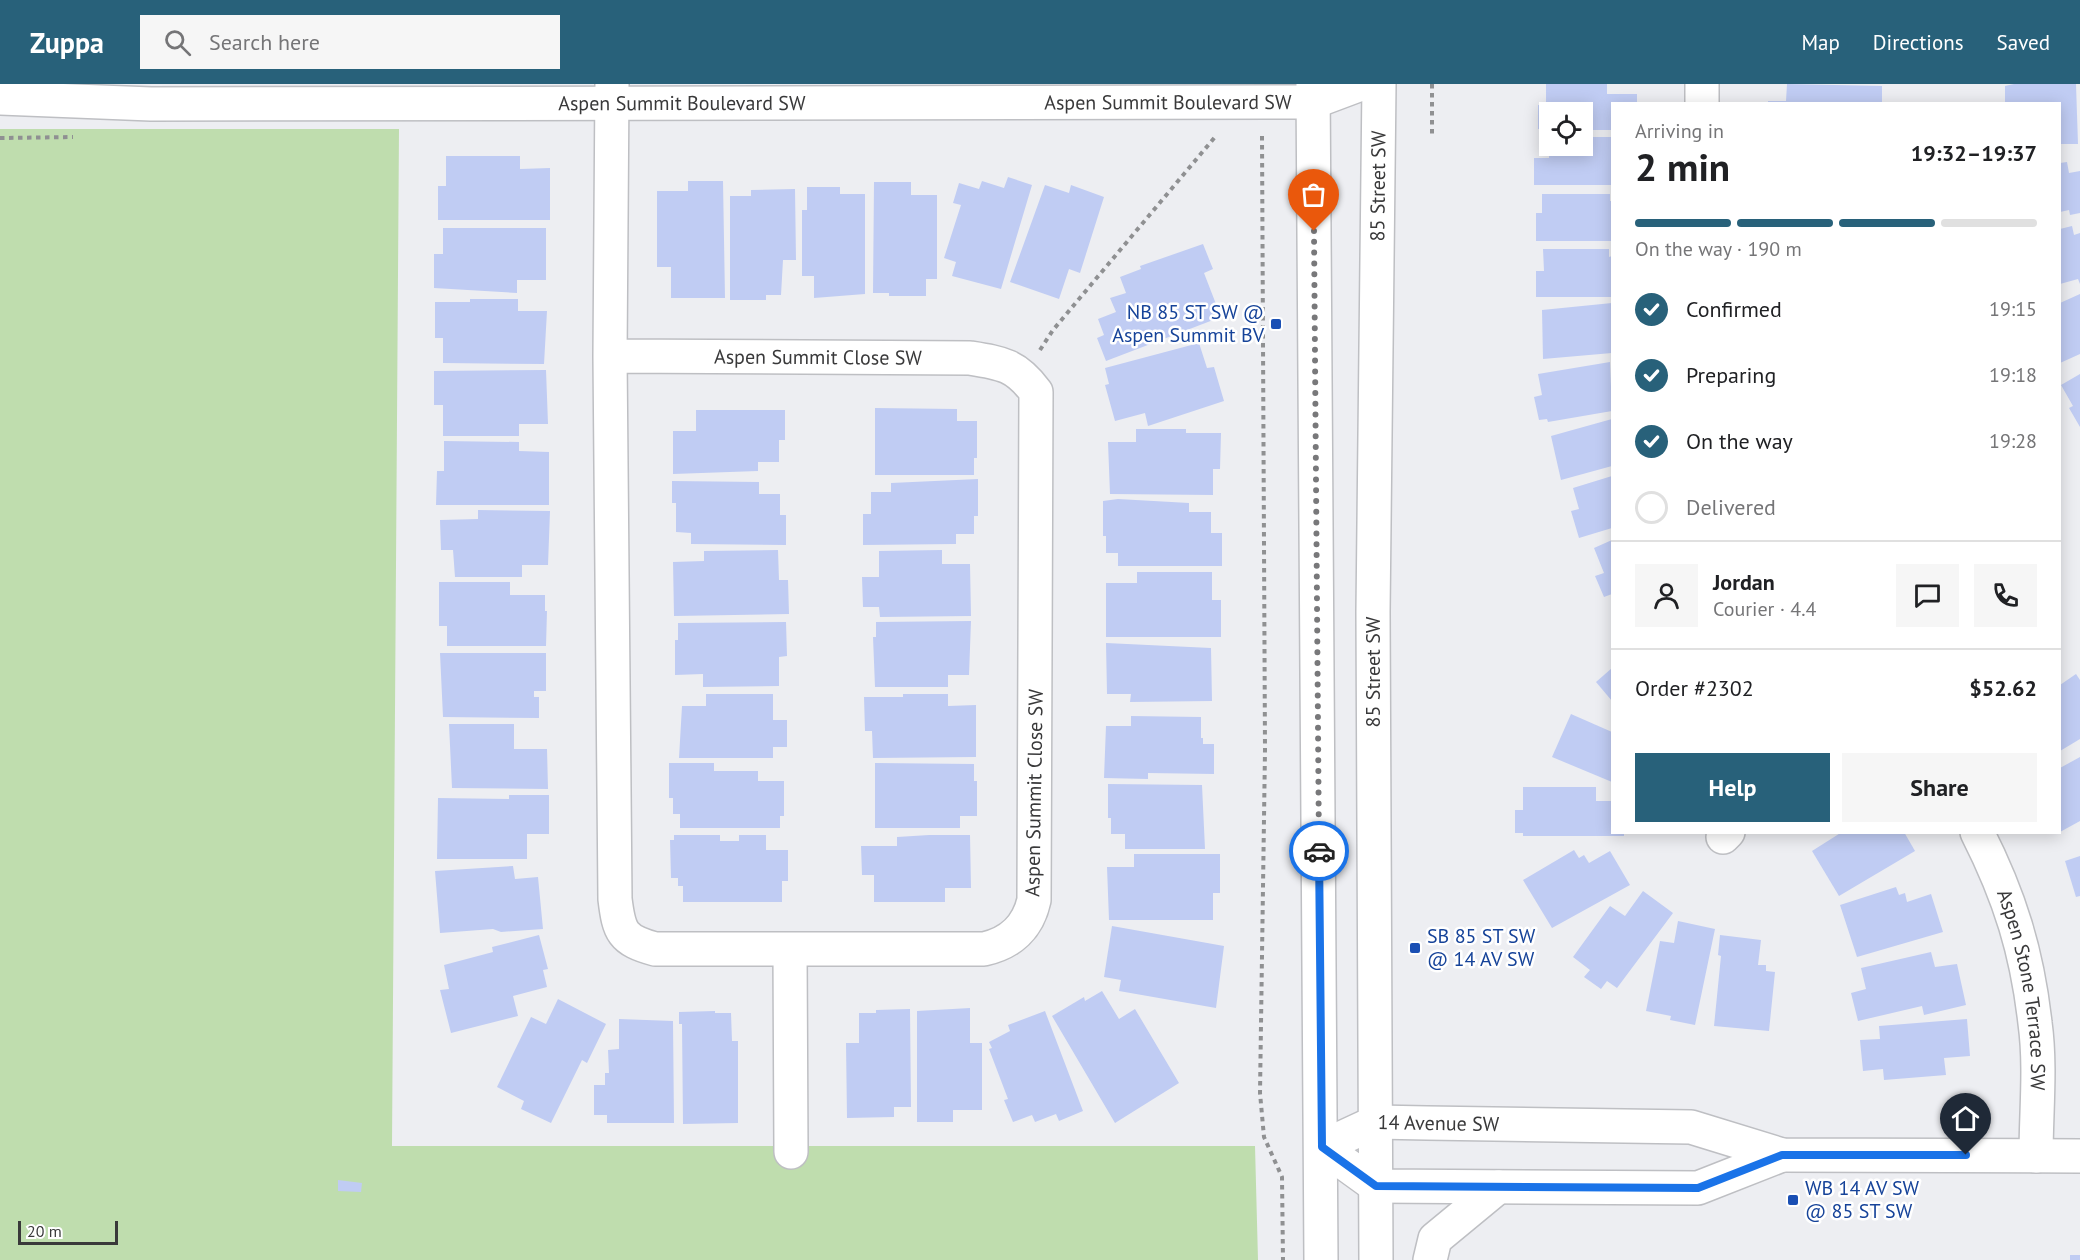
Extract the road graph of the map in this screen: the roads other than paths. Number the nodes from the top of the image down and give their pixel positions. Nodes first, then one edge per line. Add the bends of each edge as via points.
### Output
1 (1361, 84) edge
2 (1379, 84) edge
3 (1702, 84) edge
4 (1313, 93) edge
5 (298, 94) edge
6 (612, 94) edge
7 (0, 98) edge
8 (1702, 102) edge
9 (610, 356) junction
10 (1978, 834) edge
11 (790, 950) junction
12 (1376, 1122) junction
13 (1322, 1147) junction
14 (791, 1152) dead end
15 (1782, 1155) junction
16 (2036, 1156) junction
17 (2080, 1156) edge
18 (1376, 1186) junction
19 (1498, 1187) junction
20 (1321, 1260) edge
21 (1376, 1260) edge
22 (1430, 1260) edge

1 - 4 street, Aspen Summit Boulevard SW
2 - 12 street, 85 Street SW via 1373,612
3 - 8 street
4 - 6 street, Aspen Summit Boulevard SW via 1264,102
4 - 13 street
5 - 6 street, Aspen Summit Boulevard SW
5 - 7 street, Aspen Summit Boulevard SW via 151,104
6 - 9 street, Aspen Summit Close SW
9 - 11 street, Aspen Summit Close SW via 617,921 623,934 635,943 655,949
9 - 11 street, Aspen Summit Close SW via 970,358 1003,363 1024,375 1036,392 1031,912 1009,940 984,949
10 - 16 street, Aspen Stone Terrace SW via 2011,903 2023,948 2036,1025
11 - 14 street
12 - 13 street, 14 Avenue SW
12 - 15 street, 14 Avenue SW via 1691,1127
12 - 18 street, 85 Street SW
13 - 18 street
13 - 20 street
15 - 16 street, 14 Avenue SW
15 - 19 street, 14 Avenue SW via 1698,1188
16 - 17 street, 14 Avenue SW
18 - 19 street, 14 Avenue SW
18 - 21 street, 85 Street SW
19 - 22 street via 1435,1239

